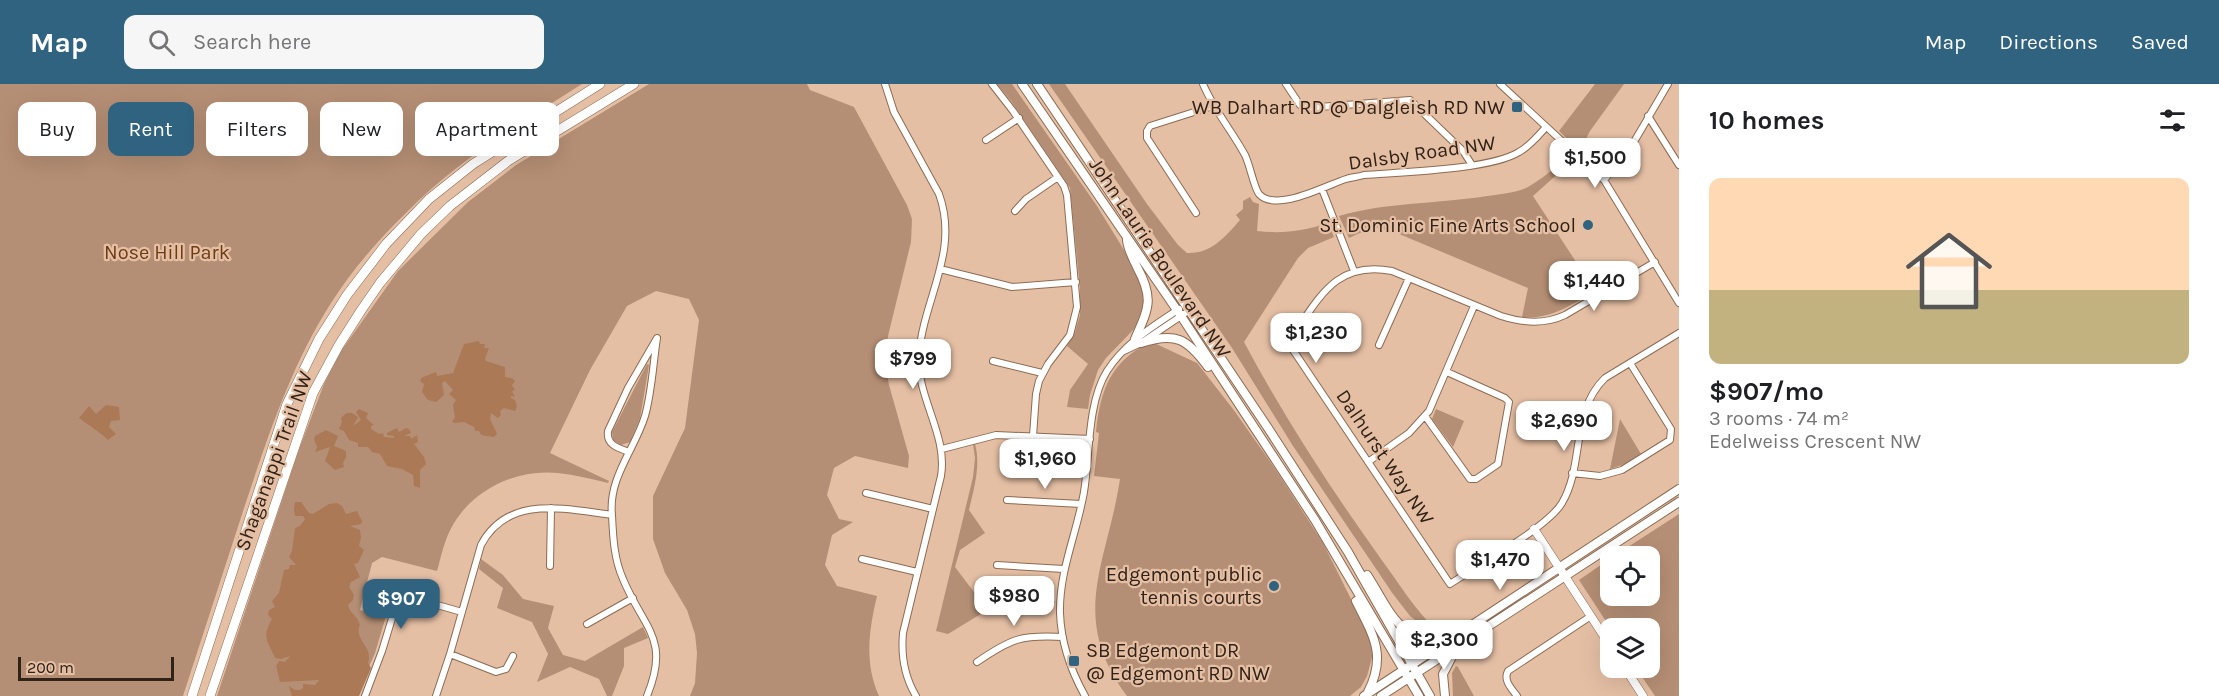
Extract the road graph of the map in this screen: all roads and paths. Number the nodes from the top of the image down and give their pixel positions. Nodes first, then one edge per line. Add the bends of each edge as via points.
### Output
1 (600, 84) edge
2 (634, 84) edge
3 (885, 84) edge
4 (992, 84) edge
5 (1022, 84) edge
6 (1037, 84) edge
7 (1203, 84) edge
8 (1286, 84) edge
9 (1500, 84) edge
10 (1668, 84) edge
11 (1213, 106) junction
12 (1648, 116) junction
13 (1018, 118) junction
14 (1546, 127) junction
15 (986, 140) dead end
16 (1472, 165) junction
17 (1679, 165) edge
18 (1058, 177) junction
19 (1604, 180) junction
20 (1322, 189) junction
21 (1015, 211) dead end
22 (1196, 213) dead end
23 (1126, 237) junction
24 (1655, 262) junction
25 (940, 269) junction
26 (1354, 271) junction
27 (1409, 278) junction
28 (1076, 282) junction
29 (1679, 303) edge
30 (1474, 306) junction
31 (1189, 307) junction
32 (1179, 313) junction
33 (1679, 333) edge
34 (1138, 341) junction
35 (1379, 345) dead end
36 (993, 361) dead end
37 (1630, 363) junction
38 (1447, 372) junction
39 (1042, 373) junction
40 (1224, 384) junction
41 (1425, 416) junction
42 (1033, 436) junction
43 (1090, 439) junction
44 (942, 449) junction
45 (629, 452) junction
46 (1368, 462) junction
47 (1572, 473) junction
48 (1679, 489) edge
49 (866, 493) dead end
50 (1007, 500) dead end
51 (1679, 502) edge
52 (1082, 504) junction
53 (551, 508) junction
54 (933, 509) junction
55 (612, 515) junction
56 (1315, 520) junction
57 (1534, 529) junction
58 (1348, 552) junction
59 (862, 559) dead end
60 (550, 566) dead end
61 (998, 566) dead end
62 (1064, 569) junction
63 (1562, 571) junction
64 (917, 572) junction
65 (633, 598) junction
66 (462, 612) junction
67 (1591, 616) junction
68 (587, 624) dead end
69 (1600, 630) edge
70 (1063, 637) junction
71 (1455, 637) junction
72 (1458, 646) junction
73 (450, 654) junction
74 (513, 656) dead end
75 (977, 662) dead end
76 (1412, 664) junction
77 (1417, 673) junction
78 (1405, 674) junction
79 (1631, 678) edge
80 (1084, 695) edge
81 (1366, 695) edge
82 (192, 696) edge
83 (210, 696) edge
84 (364, 696) edge
85 (436, 696) edge
86 (647, 696) edge
87 (916, 696) edge
88 (1074, 696) edge
89 (1381, 696) edge
90 (1419, 696) edge
91 (1430, 696) edge
92 (1445, 696) edge
93 (1517, 696) edge
94 (1643, 696) edge

1 - 82 main road, Shaganappi Trail NW via 473,164 429,199 386,244 347,295 319,339 287,405
2 - 83 main road, Shaganappi Trail NW via 508,161 450,206 380,283 339,345 314,393
3 - 25 street via 894,112 943,207 946,230
4 - 13 street
5 - 23 main road, John Laurie Boulevard NW
6 - 31 main road, John Laurie Boulevard NW
7 - 11 street
8 - 16 street via 1306,108 1410,100 1463,151
9 - 14 street
10 - 12 street
11 - 20 street, Dalsby Road NW via 1245,155 1260,195 1288,199
11 - 22 street via 1150,126 1146,131
12 - 17 street
12 - 19 street via 1628,152
13 - 15 street
13 - 18 street
14 - 16 street, Dalsby Road NW via 1519,152
14 - 19 street
16 - 20 street, Dalsby Road NW via 1348,178
18 - 21 street
18 - 28 street via 1067,195
19 - 24 street
20 - 26 street
23 - 32 main road, John Laurie Boulevard NW
23 - 34 main road via 1149,299
24 - 29 street
24 - 30 street, Dalhurst Way NW via 1550,321 1513,320
25 - 28 street via 1012,287
25 - 44 street via 919,362
26 - 27 street, Dalhurst Way NW via 1385,270
26 - 46 street, Dalhurst Way NW via 1322,292 1289,344
27 - 30 street, Dalhurst Way NW
27 - 35 street
28 - 39 street via 1073,327
30 - 38 street
31 - 32 street
31 - 58 main road, John Laurie Boulevard NW
32 - 34 street
32 - 40 main road, John Laurie Boulevard NW
33 - 37 street, Dalhurst Way NW
34 - 40 main road via 1165,337 1186,342
34 - 43 street via 1106,373 1095,402
36 - 39 street
37 - 47 street, Dalhurst Way NW via 1605,378 1588,401
37 - 47 street via 1671,429 1670,440 1622,470 1600,476
38 - 41 street
38 - 41 street via 1509,402 1498,464 1470,479
39 - 42 street
40 - 56 main road, John Laurie Boulevard NW
41 - 46 street via 1409,433
42 - 43 street
42 - 44 street via 996,435
43 - 52 street
44 - 54 street via 942,471
45 - 45 street via 647,406 657,338 608,431 611,444
45 - 55 street via 612,493
46 - 57 street, Dalhurst Way NW via 1450,584
47 - 57 street, Dalhurst Way NW via 1561,505
48 - 63 main road
49 - 54 street
50 - 52 street
51 - 63 main road
52 - 62 street
53 - 55 street
53 - 60 street
53 - 66 street via 530,508 510,516 484,539
54 - 64 street
55 - 65 street via 617,560
56 - 78 main road, John Laurie Boulevard NW
56 - 81 main road via 1377,650 1377,670
57 - 63 street
58 - 71 main road via 1406,630 1426,640
58 - 76 main road, John Laurie Boulevard NW
59 - 64 street
61 - 62 street
62 - 70 street via 1060,602
63 - 67 street
63 - 71 main road
63 - 72 main road
64 - 87 street via 902,645 906,672
65 - 68 street
65 - 86 street via 657,649 656,672
66 - 73 street
66 - 84 street via 408,597 397,602
67 - 69 street
67 - 93 street via 1508,671 1506,681
70 - 75 street via 1029,636 1008,641
70 - 80 street
71 - 76 main road
72 - 77 main road
72 - 92 main road via 1443,674
73 - 74 street via 496,672 506,669
73 - 85 street
76 - 77 main road, John Laurie Boulevard NW
76 - 78 main road
77 - 78 main road
77 - 91 main road, John Laurie Boulevard NW
78 - 81 main road
78 - 89 main road
78 - 90 main road, John Laurie Boulevard NW
79 - 94 street
80 - 88 street

